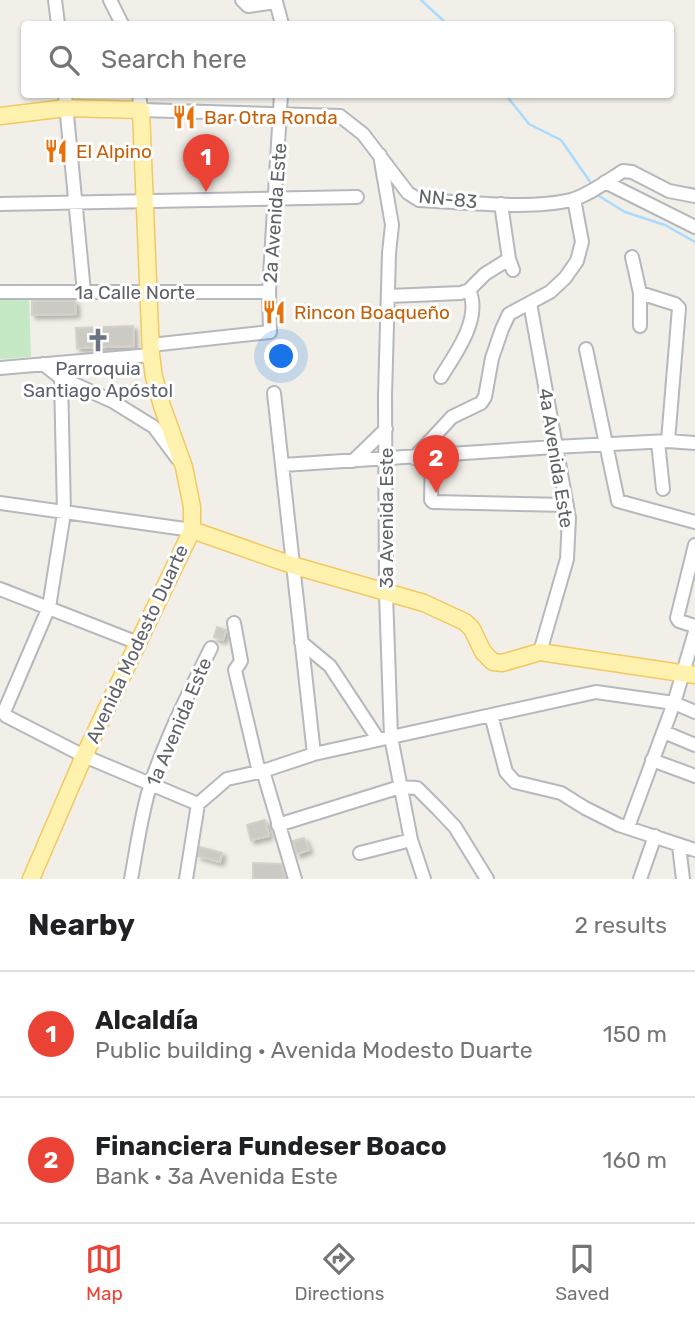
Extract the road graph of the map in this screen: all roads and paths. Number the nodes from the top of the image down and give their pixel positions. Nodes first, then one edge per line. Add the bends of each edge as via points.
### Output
1 (55, 0) edge
2 (110, 0) edge
3 (243, 0) edge
4 (276, 1) edge
5 (58, 21) edge
6 (120, 21) edge
7 (281, 21) edge
8 (281, 98) edge
9 (66, 101) edge
10 (140, 102) edge
11 (281, 114) junction
12 (0, 116) edge
13 (380, 155) junction
14 (599, 186) junction
15 (695, 196) edge
16 (357, 197) dead end
17 (276, 198) junction
18 (574, 199) junction
19 (146, 201) junction
20 (76, 202) junction
21 (0, 204) edge
22 (502, 204) junction
23 (695, 227) edge
24 (632, 257) dead end
25 (469, 290) junction
26 (0, 292) edge
27 (84, 292) junction
28 (148, 292) junction
29 (269, 292) junction
30 (640, 293) junction
31 (389, 296) junction
32 (530, 303) junction
33 (640, 326) dead end
34 (586, 349) dead end
35 (151, 350) junction
36 (43, 364) junction
37 (0, 369) edge
38 (441, 377) dead end
39 (61, 378) junction
40 (274, 393) dead end
41 (386, 429) junction
42 (663, 442) junction
43 (695, 443) edge
44 (606, 445) junction
45 (555, 447) junction
46 (429, 452) junction
47 (387, 460) junction
48 (353, 461) junction
49 (283, 465) junction
50 (184, 467) junction
51 (663, 489) dead end
52 (0, 503) edge
53 (566, 505) junction
54 (64, 513) junction
55 (695, 522) edge
56 (192, 530) junction
57 (694, 553) edge
58 (292, 565) junction
59 (0, 589) edge
60 (386, 594) junction
61 (49, 607) junction
62 (234, 622) dead end
63 (695, 629) edge
64 (301, 642) junction
65 (138, 643) junction
66 (211, 648) dead end
67 (540, 652) junction
68 (688, 674) edge
69 (674, 703) junction
70 (695, 712) edge
71 (491, 715) junction
72 (664, 732) junction
73 (384, 738) junction
74 (695, 745) edge
75 (314, 754) junction
76 (84, 756) junction
77 (652, 760) junction
78 (261, 772) junction
79 (695, 776) edge
80 (150, 785) junction
81 (400, 787) junction
82 (198, 804) junction
83 (278, 825) junction
84 (628, 827) junction
85 (654, 836) junction
86 (411, 840) junction
87 (680, 846) junction
88 (695, 850) edge
89 (360, 853) dead end
90 (484, 878) edge
91 (31, 879) edge
92 (131, 879) edge
93 (186, 879) edge
94 (295, 879) edge
95 (424, 879) edge
96 (640, 879) edge
97 (683, 879) edge

1 - 5 street
2 - 6 street
3 - 4 street via 248,6
4 - 7 street
8 - 11 street, 2a Avenida Este
9 - 10 main road
9 - 12 main road
9 - 20 street
10 - 11 street, NN-83 / NN-83
10 - 19 main road, Avenida Modesto Duarte
11 - 13 street, NN-83 / NN-83 via 341,116
11 - 17 street, 2a Avenida Este
13 - 22 street, NN-83 / NN-83 via 413,198
13 - 31 street, 3a Avenida Este via 392,225
14 - 15 street, NN-83 / NN-83 via 623,171 669,191
14 - 18 street, NN-83 / NN-83
14 - 23 street
16 - 17 street
17 - 19 street
17 - 29 street, 2a Avenida Este
18 - 22 street, NN-83 / NN-83
18 - 32 street via 582,242 577,261 550,292
19 - 20 street
19 - 28 main road, Avenida Modesto Duarte
20 - 21 street
20 - 27 street
22 - 25 street via 511,265 474,282
24 - 30 street
25 - 31 street
25 - 38 street via 474,300 470,322
26 - 27 street, 1a Calle Norte
27 - 28 street, 1a Calle Norte
28 - 29 street, 1a Calle Norte
28 - 35 main road, Avenida Modesto Duarte
29 - 35 street, 2a Avenida Este via 270,332
30 - 33 street
30 - 42 street via 679,308
31 - 41 street, 3a Avenida Este
32 - 45 street, 4a Avenida Este
32 - 46 street via 509,314 492,358 485,397 452,417
34 - 44 street
35 - 36 street
35 - 50 main road, Avenida Modesto Duarte via 160,397
36 - 37 street
36 - 39 street
39 - 50 street via 154,427
39 - 54 street
40 - 49 street
41 - 47 street, 3a Avenida Este
41 - 48 street
42 - 43 street
42 - 44 street
42 - 51 street
44 - 45 street
44 - 55 street via 618,500
45 - 46 street
45 - 53 street, 4a Avenida Este
46 - 47 street
46 - 53 street via 433,502
47 - 48 street
47 - 60 street, 3a Avenida Este
48 - 49 street
49 - 58 street
50 - 56 main road, Avenida Modesto Duarte
52 - 54 street
53 - 67 street, 4a Avenida Este via 567,559
54 - 56 street
54 - 61 street
56 - 58 main road
56 - 65 main road, Avenida Modesto Duarte
57 - 63 street via 677,618
58 - 60 main road
58 - 64 street
59 - 61 street
60 - 67 main road via 424,603 465,622 492,662
60 - 73 street, 3a Avenida Este
61 - 65 street
61 - 76 street via 4,712
62 - 78 street via 241,661 235,670
63 - 68 street
64 - 73 street via 330,666
64 - 75 street
65 - 76 main road, Avenida Modesto Duarte
66 - 80 street, 1a Avenida Este
67 - 68 main road
68 - 69 street
69 - 70 street
69 - 71 street via 596,692
69 - 72 street
71 - 73 street
71 - 84 street via 506,772 515,782 561,793
72 - 74 street
72 - 77 street
73 - 75 street
73 - 81 street, 3a Avenida Este
75 - 78 street
76 - 80 street
76 - 91 main road, Avenida Modesto Duarte
77 - 79 street
77 - 84 street
78 - 82 street via 228,779
78 - 83 street
80 - 82 street
80 - 92 street, 1a Avenida Este
81 - 83 street
81 - 86 street, 3a Avenida Este
81 - 90 street via 417,788 455,827
82 - 93 street
83 - 94 street
84 - 85 street
85 - 87 street
85 - 96 street
86 - 89 street
86 - 95 street, 3a Avenida Este
87 - 88 street
87 - 97 street

